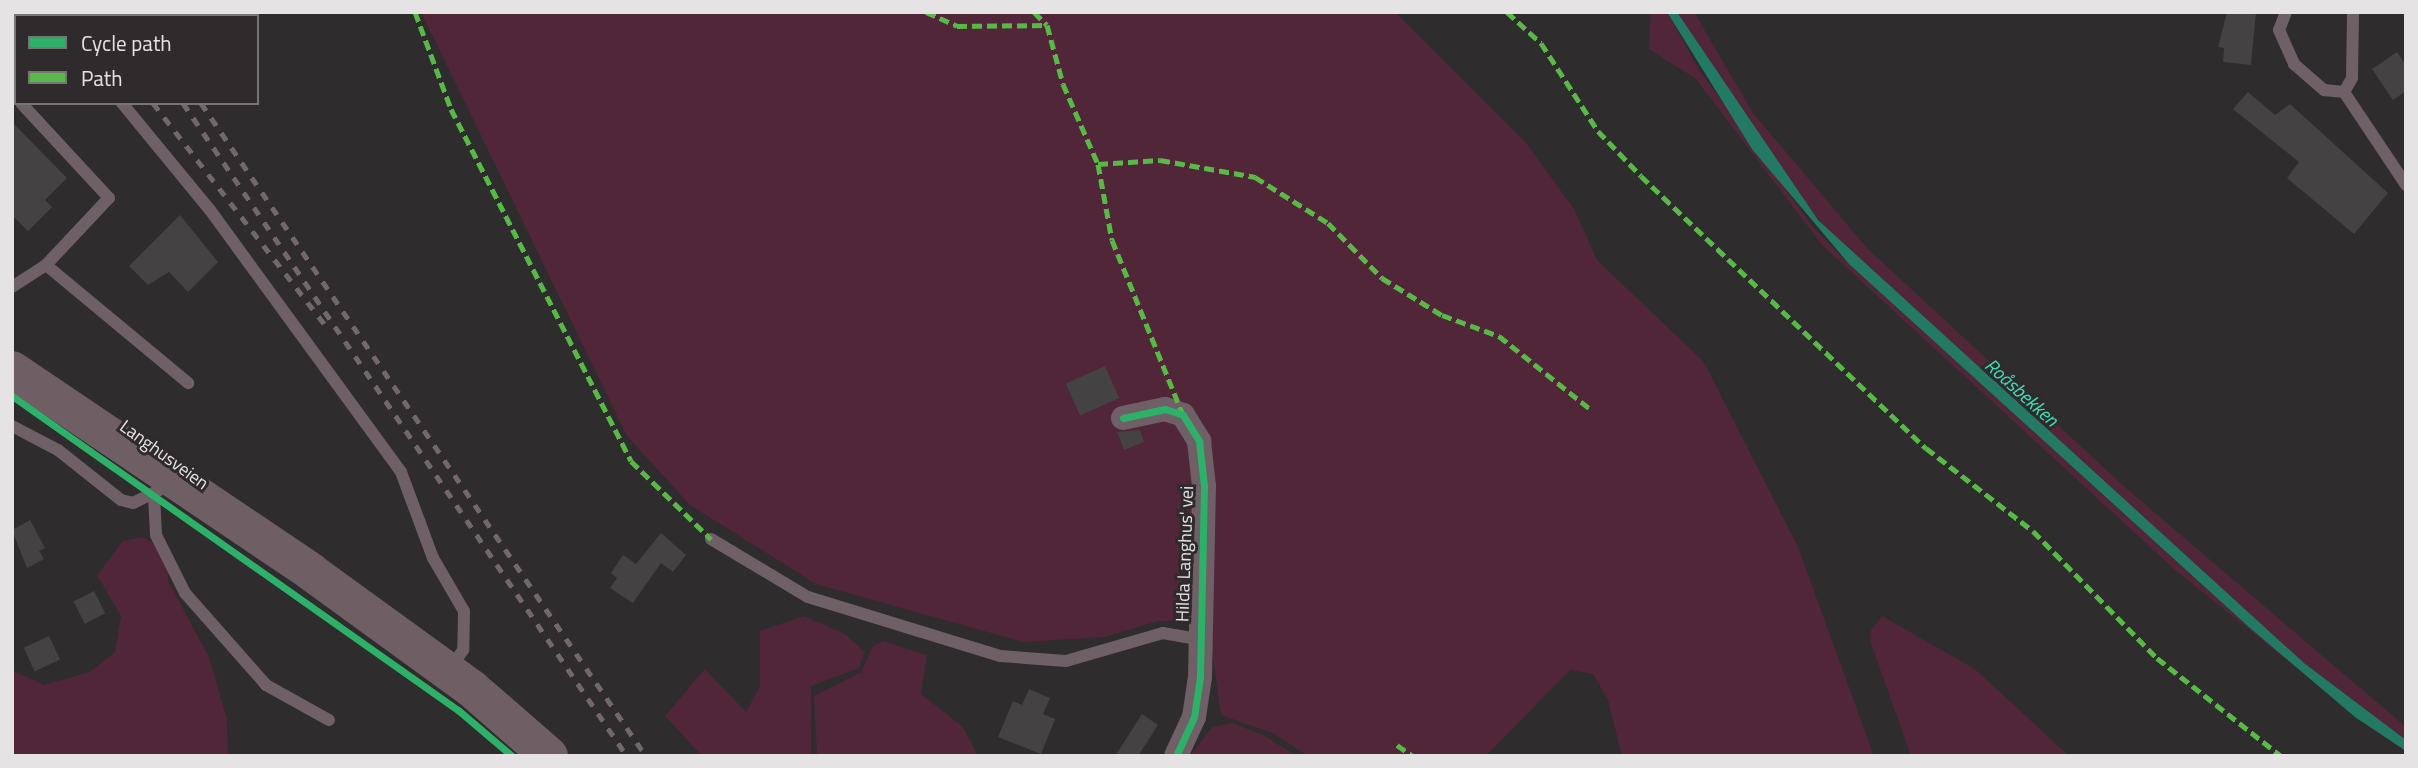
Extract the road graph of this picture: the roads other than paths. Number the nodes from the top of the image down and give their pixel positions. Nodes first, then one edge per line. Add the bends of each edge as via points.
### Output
1 (2286, 12) edge
2 (2353, 12) edge
3 (2344, 92) junction
4 (23, 105) edge
5 (124, 105) edge
6 (2406, 185) edge
7 (46, 265) junction
8 (13, 283) edge
9 (12, 344) edge
10 (12, 370) edge
11 (188, 383) dead end
12 (1123, 418) dead end
13 (12, 426) edge
14 (166, 480) junction
15 (711, 539) dead end
16 (1198, 639) junction
17 (449, 671) junction
18 (329, 720) dead end
19 (549, 756) edge
20 (1176, 756) edge

1 - 3 lane via 2279,30 2284,51 2312,83
2 - 3 lane via 2352,78
3 - 6 lane
4 - 7 lane via 109,198
5 - 17 lane via 226,231 401,472 433,558 464,611 463,650
7 - 8 lane
7 - 11 lane
9 - 14 main road, Langhusveien
10 - 14 main road, Langhusveien
12 - 16 street, Hilda Langhus' vei via 1165,409 1183,415 1199,441 1204,486
13 - 14 lane via 58,450 121,500
14 - 17 main road, Langhusveien via 311,572
14 - 18 lane via 156,535 186,593 266,685
15 - 16 lane via 808,597 1000,656 1066,661 1163,633
16 - 20 street, Hilda Langhus' vei via 1194,717
17 - 19 main road, Langhusveien

